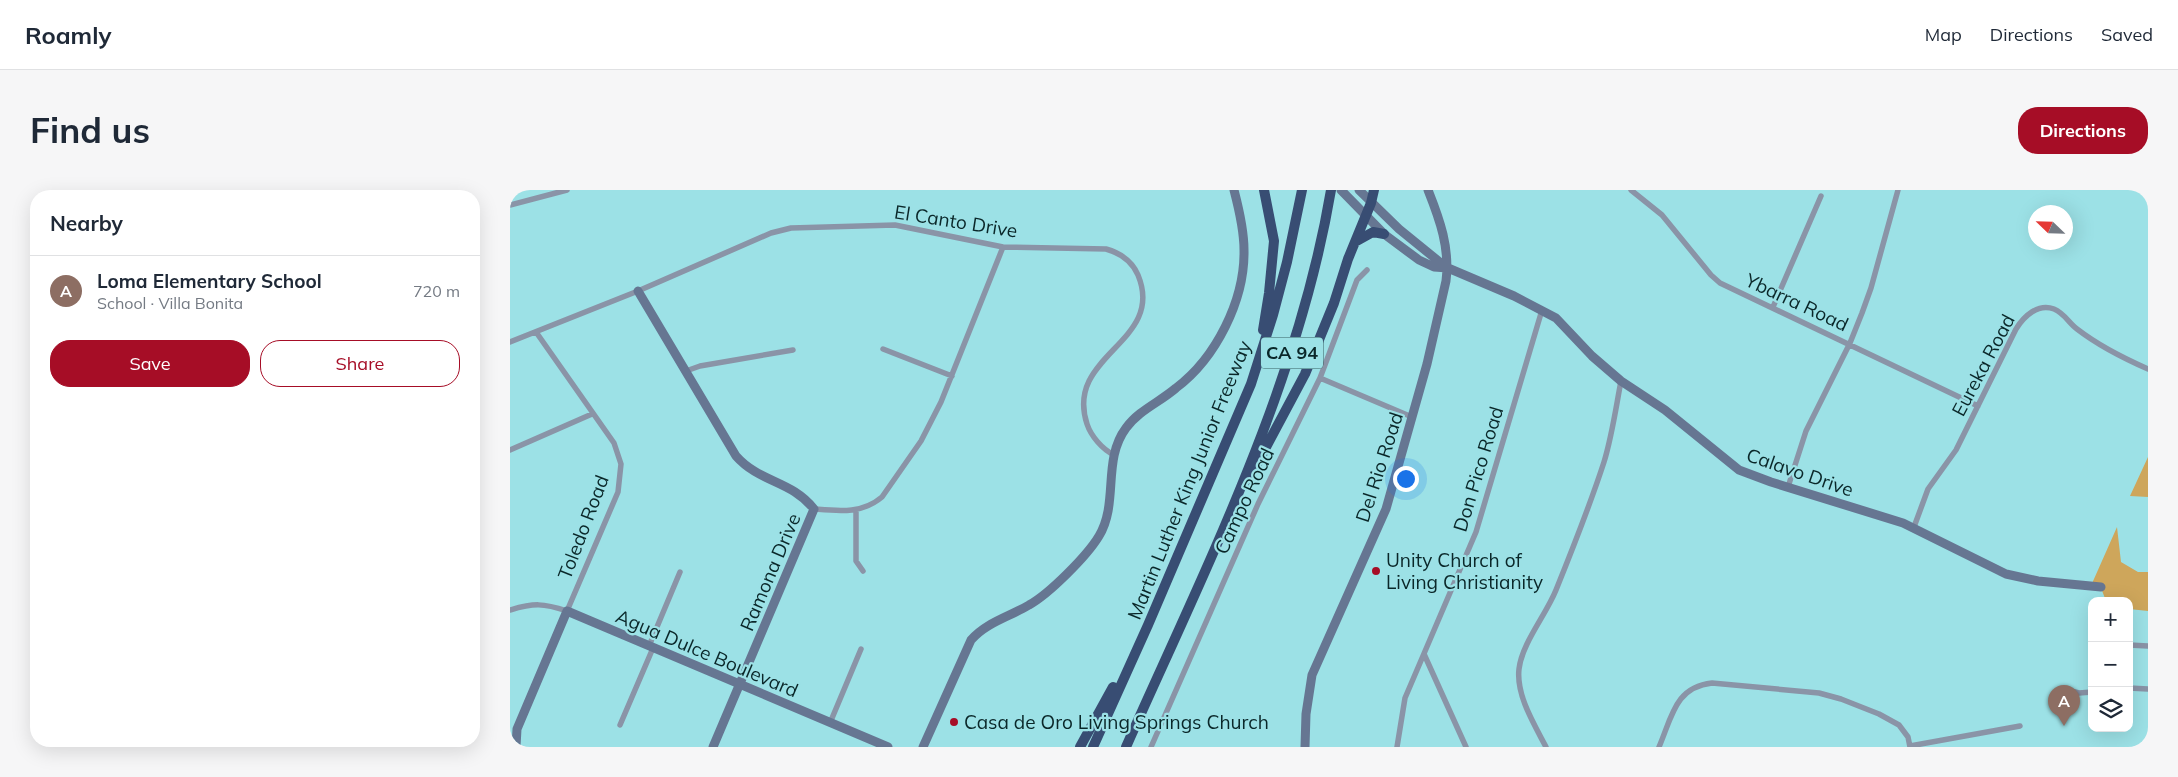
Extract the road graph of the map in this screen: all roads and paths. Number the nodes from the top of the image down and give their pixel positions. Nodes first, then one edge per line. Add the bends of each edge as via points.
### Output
1 (567, 190) edge
2 (1234, 190) edge
3 (1264, 190) edge
4 (1302, 190) edge
5 (1332, 190) edge
6 (1341, 190) edge
7 (1359, 190) edge
8 (1374, 190) edge
9 (1428, 190) edge
10 (1631, 190) edge
11 (1898, 190) edge
12 (1821, 196) dead end
13 (1371, 203) junction
14 (510, 205) edge
15 (1366, 216) junction
16 (1384, 234) junction
17 (1355, 243) junction
18 (1003, 247) junction
19 (1448, 268) junction
20 (1367, 270) dead end
21 (638, 291) junction
22 (1773, 307) junction
23 (1542, 310) junction
24 (536, 332) junction
25 (510, 342) edge
26 (1850, 343) junction
27 (884, 349) dead end
28 (792, 350) dead end
29 (1256, 369) junction
30 (2148, 369) edge
31 (686, 371) junction
32 (952, 376) junction
33 (1320, 378) junction
34 (1621, 381) junction
35 (1978, 406) junction
36 (592, 414) junction
37 (1412, 417) junction
38 (510, 450) edge
39 (1114, 455) junction
40 (1788, 487) junction
41 (814, 509) junction
42 (1230, 509) junction
43 (856, 510) junction
44 (1914, 527) junction
45 (862, 571) dead end
46 (680, 572) dead end
47 (2101, 588) dead end
48 (510, 610) edge
49 (567, 612) junction
50 (1148, 625) junction
51 (2133, 645) edge
52 (2148, 646) edge
53 (651, 647) junction
54 (861, 649) dead end
55 (1424, 654) junction
56 (740, 684) junction
57 (2133, 688) edge
58 (2148, 689) edge
59 (2071, 691) dead end
60 (2088, 692) edge
61 (830, 723) junction
62 (620, 725) dead end
63 (2020, 726) dead end
64 (516, 747) edge
65 (712, 747) edge
66 (888, 747) edge
67 (923, 747) edge
68 (1080, 747) edge
69 (1093, 747) edge
70 (1127, 747) edge
71 (1151, 747) edge
72 (1305, 747) edge
73 (1397, 747) edge
74 (1466, 747) edge
75 (1546, 747) edge
76 (1659, 747) edge
77 (1910, 747) edge

1 - 14 street
2 - 39 street via 1244,250 1241,287 1233,312 1216,342 1178,388 1130,422
3 - 29 highway via 1274,241
4 - 29 highway, Martin Luther King Junior Freeway / CA 94 via 1285,271
5 - 42 highway, CA 94 via 1312,282 1290,360
6 - 15 street, Calavo Drive
7 - 13 street, Calavo Drive
8 - 13 highway
9 - 19 street, Del Rio Road via 1444,232
10 - 22 street, Ybarra Road via 1662,215 1720,283
11 - 26 street via 1871,288
12 - 22 street
13 - 15 highway
13 - 19 street, Calavo Drive
15 - 16 street, Calavo Drive
15 - 17 highway
16 - 17 highway via 1373,232
16 - 19 street, Calavo Drive via 1419,260 1434,267
17 - 42 highway via 1305,374 1254,472
18 - 21 street, El Canto Drive via 895,225 791,228 771,232
18 - 32 street
18 - 39 street, El Canto Drive via 1106,249 1126,259 1136,272 1142,297 1137,321 1129,334 1092,372 1083,395 1089,429
19 - 23 street, Calavo Drive
19 - 37 street, Del Rio Road via 1428,364
20 - 33 street, Campo Road via 1357,280
21 - 24 street, El Canto Drive
21 - 31 street, Ramona Drive
22 - 26 street, Ybarra Road
23 - 34 street, Calavo Drive via 1556,318
23 - 55 street, Don Pico Road via 1478,525
24 - 25 street, El Canto Drive
24 - 36 street, Toledo Road
26 - 35 street, Ybarra Road
26 - 40 street via 1809,423
27 - 32 street
28 - 31 street
29 - 50 highway, Martin Luther King Junior Freeway / CA 94
30 - 35 street, Eureka Road via 2099,345 2053,308 2036,309 2016,329
31 - 41 street, Ramona Drive via 728,446 744,465 793,489
32 - 43 street via 928,430 882,497 874,504
33 - 37 street
33 - 71 street, Campo Road via 1258,504
34 - 40 street, Calavo Drive via 1666,410 1740,470
34 - 75 street via 1604,461 1555,592 1520,664 1521,690
35 - 44 street, Eureka Road via 1956,450 1928,489
36 - 38 street
36 - 49 street, Toledo Road via 614,443 621,478
37 - 72 street, Del Rio Road via 1386,509 1312,675
39 - 67 street via 1109,508 1099,536 1044,596 985,626 971,640
40 - 44 street, Calavo Drive
41 - 43 street
41 - 56 street, Ramona Drive
42 - 70 highway, CA 94
43 - 45 street via 856,561
44 - 47 street, Calavo Drive via 2006,574
46 - 53 street
48 - 49 street, Agua Dulce Boulevard via 540,604
49 - 53 street, Agua Dulce Boulevard
49 - 64 street, Toledo Road via 517,729
50 - 68 highway
50 - 69 highway, Martin Luther King Junior Freeway / CA 94
51 - 52 street
53 - 56 street, Agua Dulce Boulevard
53 - 62 street
54 - 61 street
55 - 73 street, Don Pico Road via 1405,698
55 - 74 street
56 - 61 street, Agua Dulce Boulevard
56 - 65 street, Ramona Drive
57 - 58 street
59 - 60 street
61 - 66 street, Agua Dulce Boulevard
63 - 77 street
76 - 77 street via 1684,694 1698,685 1712,683 1818,693 1841,699 1899,725 1906,732

